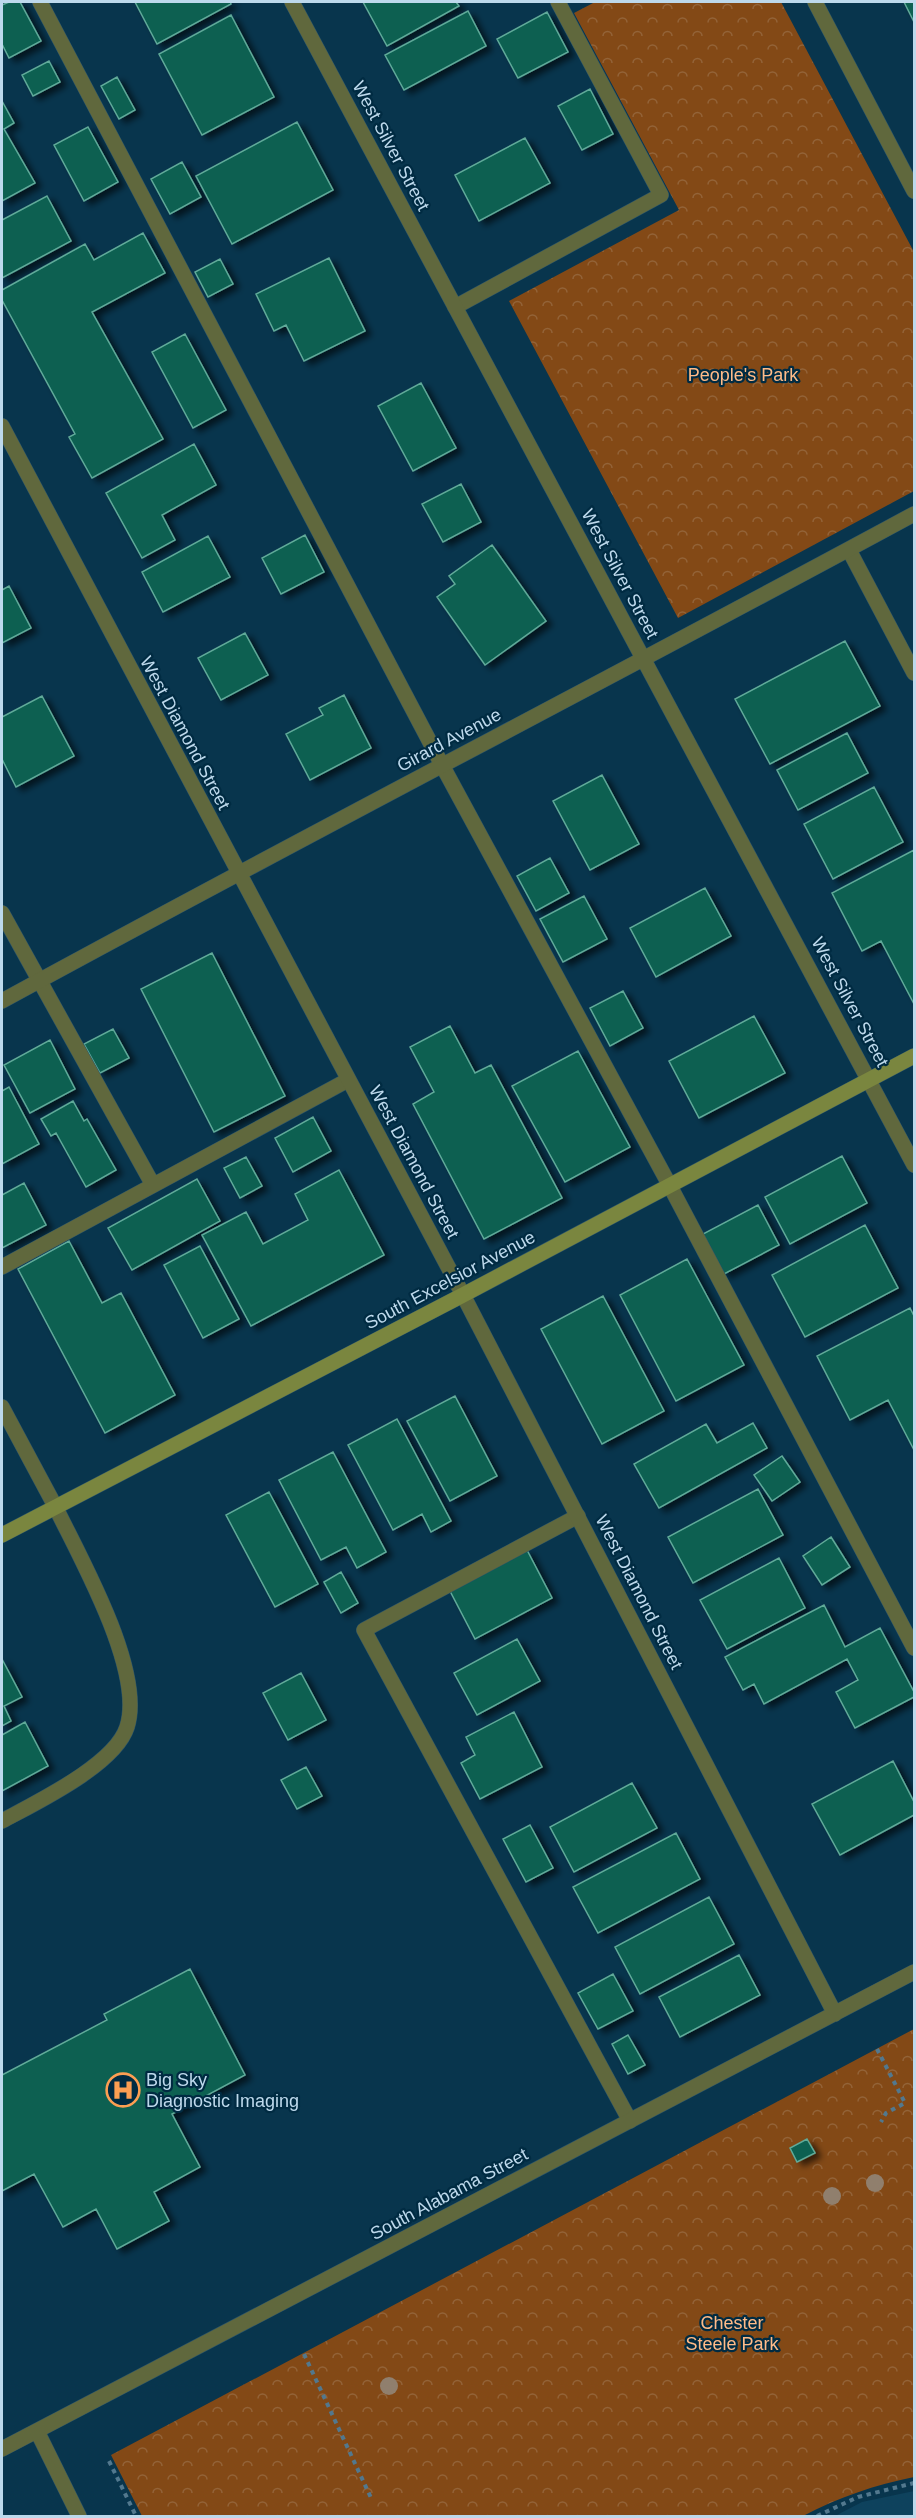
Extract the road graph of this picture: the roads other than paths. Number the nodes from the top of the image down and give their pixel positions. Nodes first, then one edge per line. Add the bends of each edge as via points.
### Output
1 (40, 2) edge
2 (292, 2) edge
3 (558, 2) edge
4 (815, 2) edge
5 (915, 191) edge
6 (455, 306) junction
7 (2, 426) edge
8 (915, 514) edge
9 (849, 550) junction
10 (644, 660) junction
11 (915, 673) edge
12 (442, 765) junction
13 (237, 872) junction
14 (2, 914) edge
15 (38, 981) junction
16 (2, 1001) edge
17 (915, 1056) edge
18 (348, 1080) junction
19 (870, 1080) junction
20 (915, 1165) edge
21 (153, 1185) junction
22 (670, 1186) junction
23 (2, 1267) edge
24 (463, 1295) junction
25 (2, 1407) edge
26 (55, 1506) junction
27 (578, 1516) junction
28 (2, 1535) edge
29 (915, 1648) edge
30 (2, 1821) edge
31 (915, 1972) edge
32 (835, 2014) junction
33 (630, 2121) junction
34 (37, 2431) junction
35 (2, 2449) edge
36 (79, 2517) edge

1 - 12 street
2 - 6 street, West Silver Street
3 - 6 street via 661,195
4 - 5 street
6 - 10 street, West Silver Street
7 - 13 street, West Diamond Street
8 - 9 street, Girard Avenue
9 - 10 street, Girard Avenue
9 - 11 street
10 - 12 street, Girard Avenue
10 - 19 street, West Silver Street
12 - 13 street, Girard Avenue
12 - 22 street
13 - 15 street, Girard Avenue
13 - 18 street, West Diamond Street
14 - 15 street
15 - 16 street, Girard Avenue
15 - 21 street
17 - 19 main road, South Excelsior Avenue
18 - 21 street
18 - 24 street, West Diamond Street
19 - 20 street, West Silver Street
19 - 22 main road, South Excelsior Avenue
21 - 23 street
22 - 24 main road, South Excelsior Avenue
22 - 29 street
24 - 26 main road, South Excelsior Avenue
24 - 27 street, West Diamond Street
25 - 26 street
26 - 28 main road, South Excelsior Avenue
26 - 30 street via 121,1651 131,1695 127,1728 96,1764 58,1791
27 - 32 street, West Diamond Street
27 - 33 street via 364,1630
31 - 32 street, South Alabama Street
32 - 33 street, South Alabama Street
33 - 34 street, South Alabama Street
34 - 35 street, South Alabama Street
34 - 36 street

